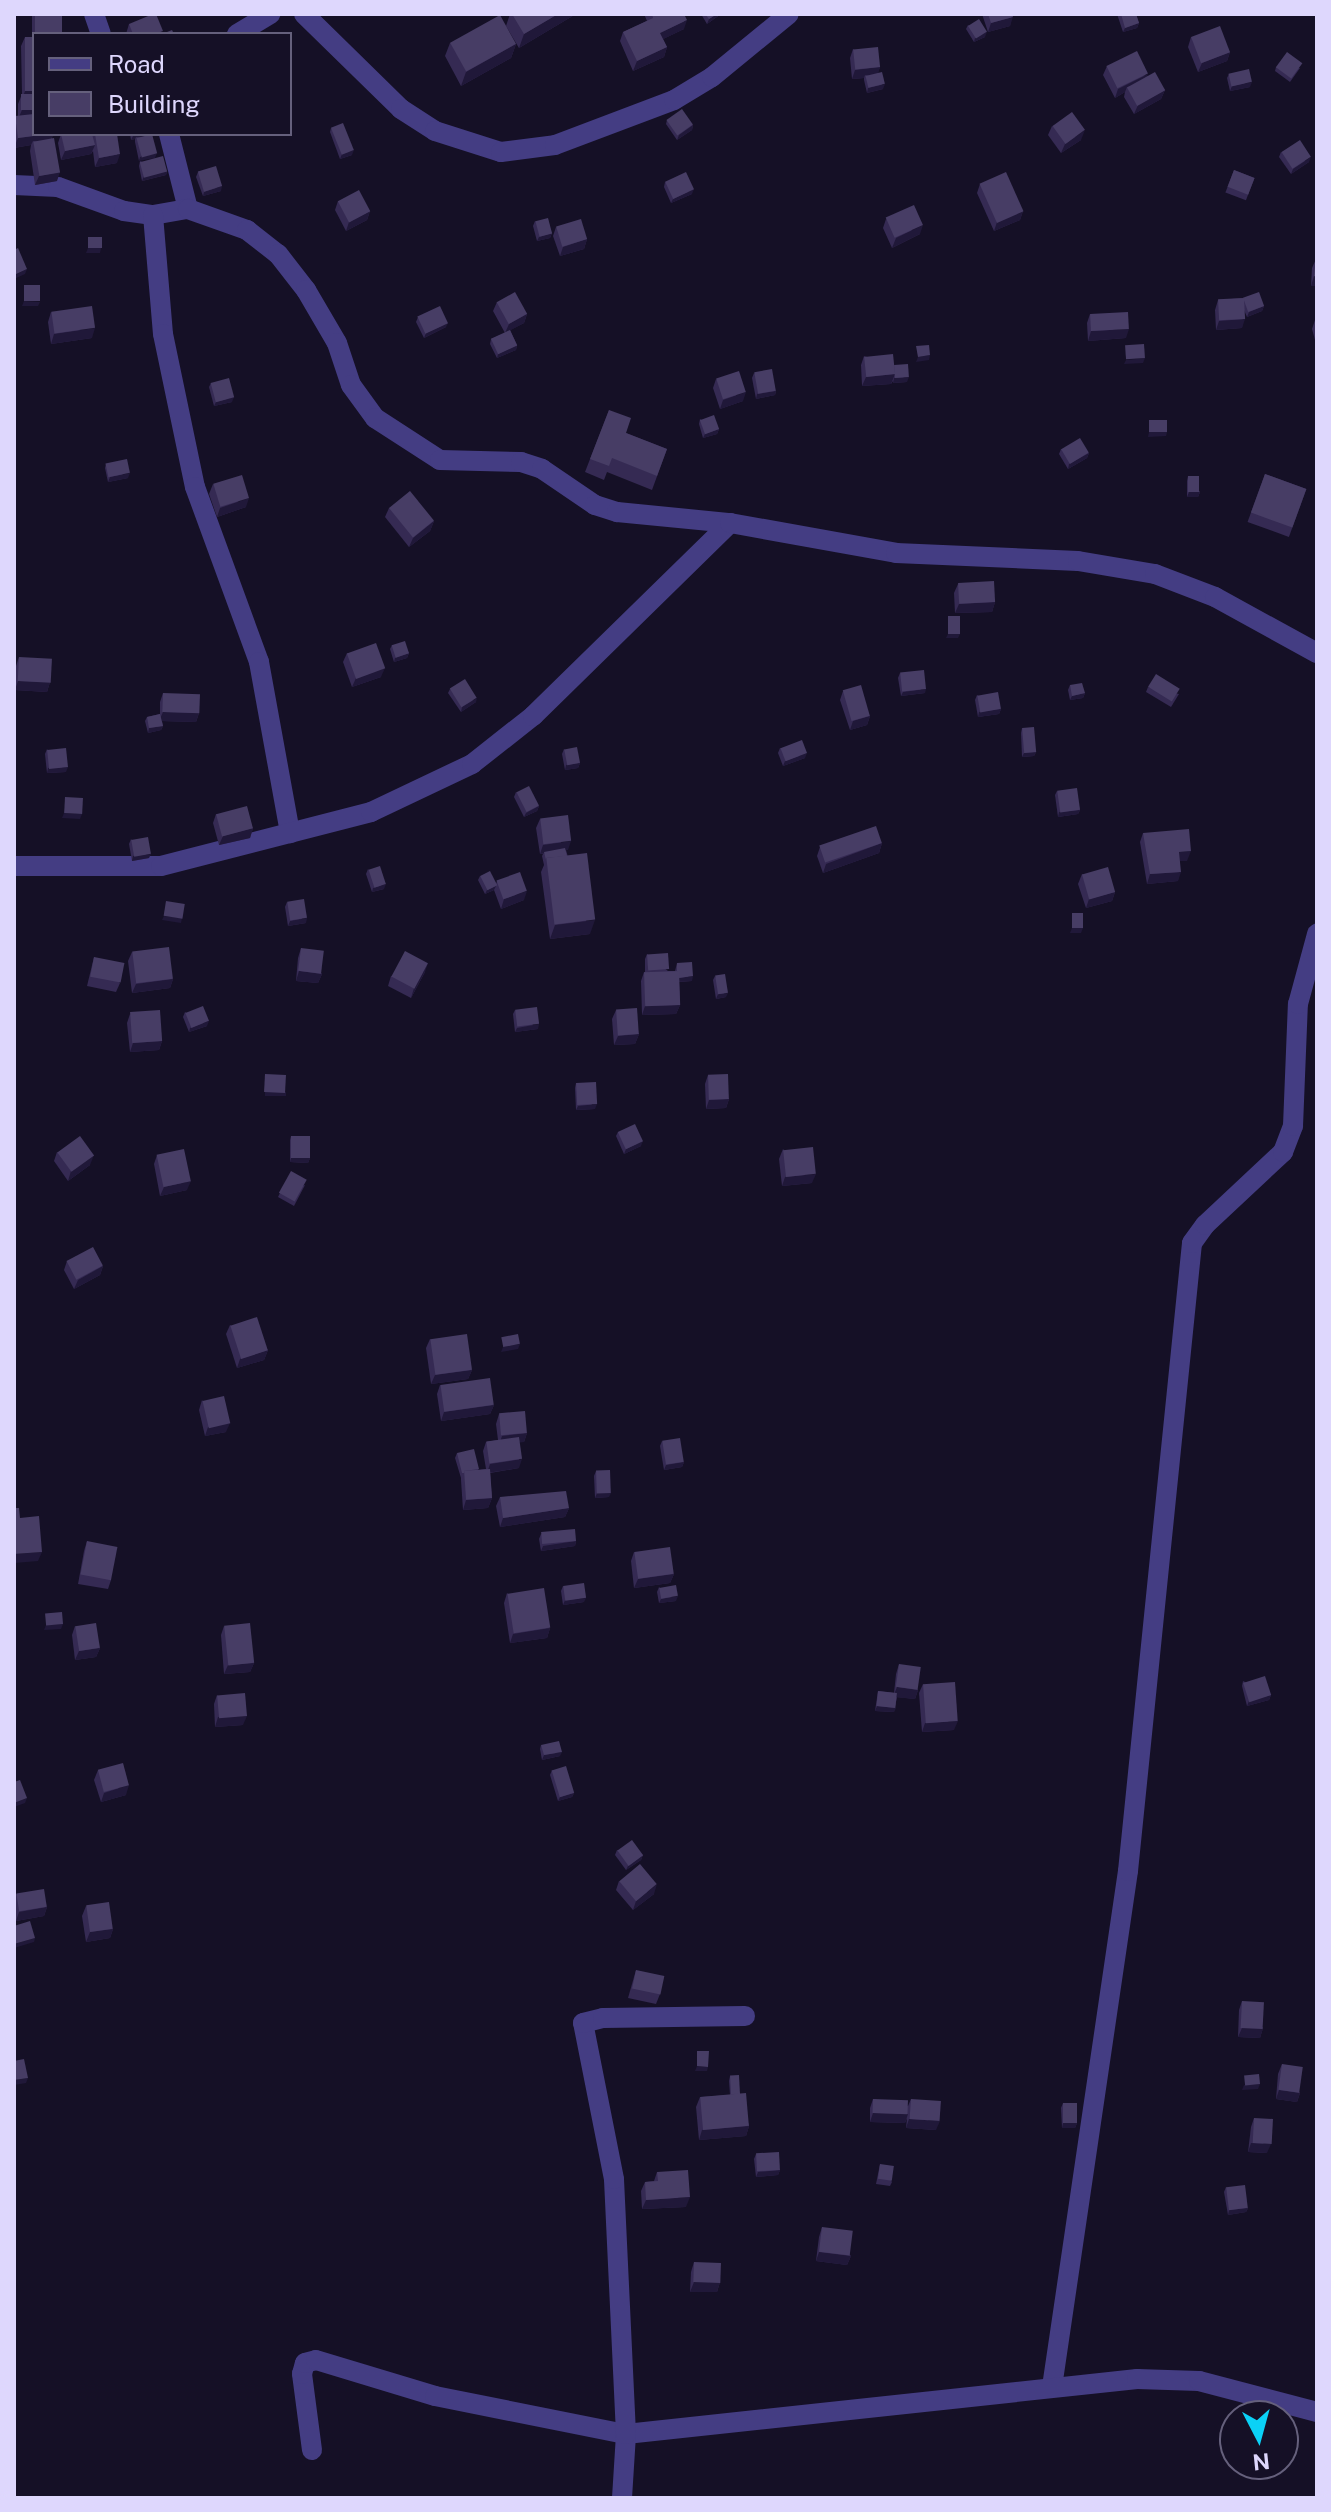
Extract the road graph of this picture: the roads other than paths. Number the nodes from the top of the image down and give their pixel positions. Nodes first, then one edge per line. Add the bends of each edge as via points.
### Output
1 (270, 14) edge
2 (304, 14) edge
3 (789, 14) edge
4 (240, 32) edge
5 (170, 136) edge
6 (14, 185) edge
7 (188, 209) junction
8 (153, 215) junction
9 (730, 523) junction
10 (1317, 653) edge
11 (290, 833) junction
12 (14, 866) edge
13 (1317, 934) edge
14 (745, 2016) dead end
15 (1052, 2387) junction
16 (1317, 2412) edge
17 (626, 2434) junction
18 (312, 2450) dead end
19 (622, 2498) edge

1 - 4 street
2 - 3 street via 401,109 435,131 501,152 555,145 674,100 712,77
5 - 7 street
6 - 8 street via 58,187 124,211
7 - 8 street
7 - 9 street via 247,230 278,254 337,343 351,385 375,418 416,449 467,465 521,462 617,512
8 - 11 street via 163,334 195,487 259,662
9 - 10 street via 896,553 1078,561 1155,574 1215,597
9 - 11 street via 533,716 472,764 371,812
11 - 12 street via 161,866
13 - 15 street via 1298,1004 1293,1126 1283,1152 1192,1243 1128,1871
14 - 17 street via 603,2018 583,2023 614,2179
15 - 16 street via 1137,2379 1199,2381
15 - 17 street
17 - 18 street via 435,2396 316,2360 305,2363 302,2374
17 - 19 street

